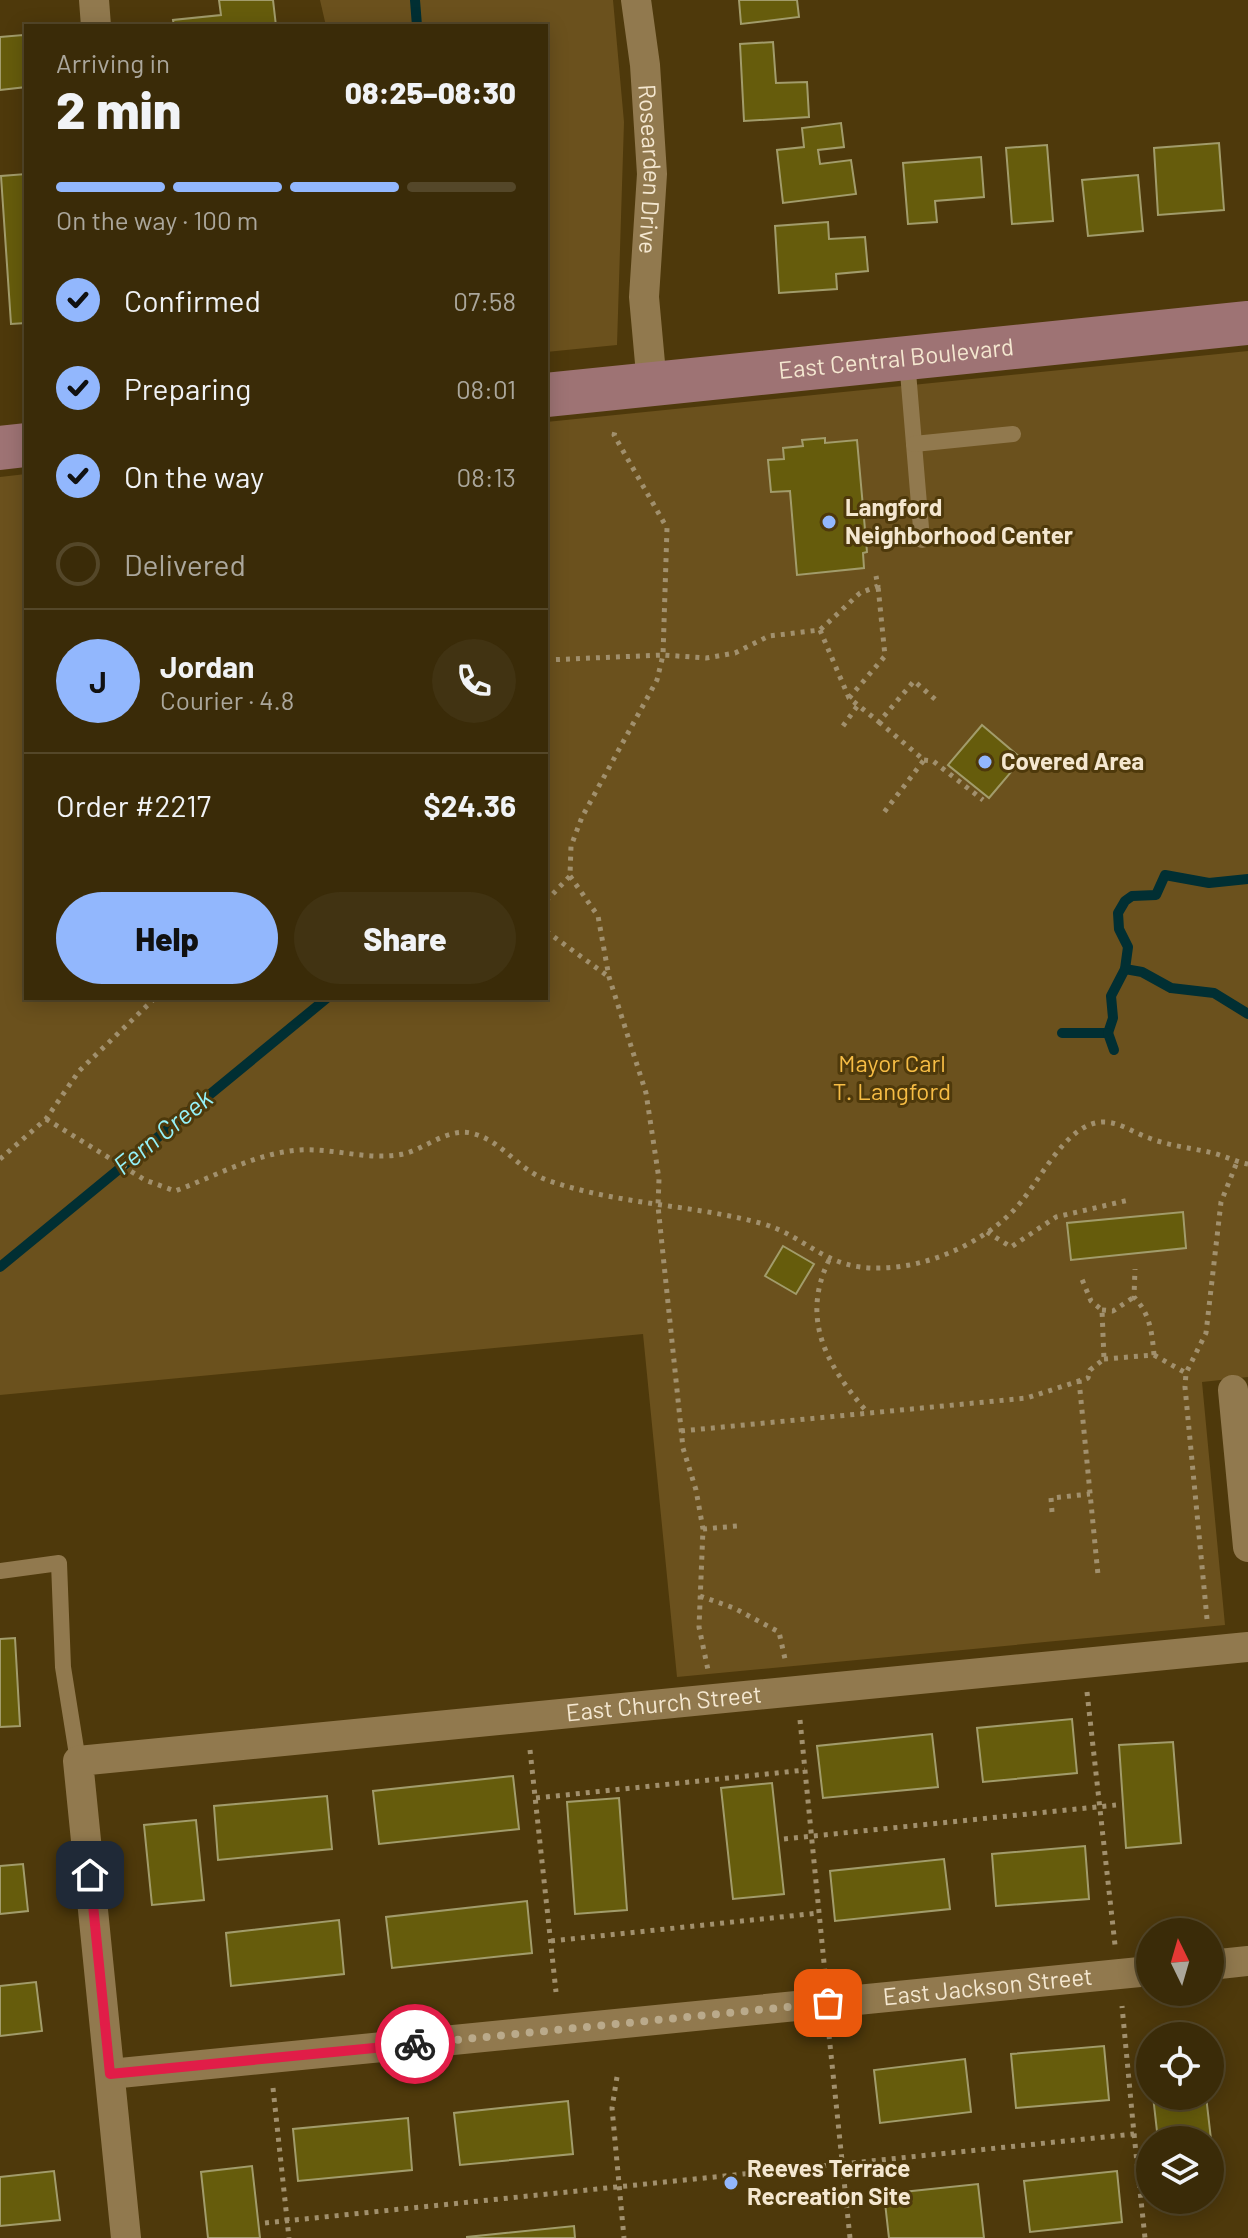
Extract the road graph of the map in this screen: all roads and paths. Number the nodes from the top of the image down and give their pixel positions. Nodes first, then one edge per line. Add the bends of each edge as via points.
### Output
1 (94, 0) edge
2 (636, 0) edge
3 (96, 24) edge
4 (1248, 323) edge
5 (907, 359) junction
6 (652, 385) junction
7 (548, 395) edge
8 (619, 420) dead end
9 (1013, 434) dead end
10 (914, 444) junction
11 (24, 445) edge
12 (0, 448) edge
13 (922, 540) dead end
14 (876, 576) dead end
15 (878, 586) junction
16 (820, 630) junction
17 (663, 655) junction
18 (548, 660) edge
19 (849, 698) junction
20 (936, 700) dead end
21 (858, 705) junction
22 (879, 722) junction
23 (843, 726) dead end
24 (924, 760) junction
25 (983, 800) dead end
26 (882, 815) dead end
27 (570, 876) junction
28 (548, 899) edge
29 (548, 932) edge
30 (609, 977) junction
31 (153, 1000) edge
32 (46, 1119) junction
33 (0, 1159) edge
34 (1248, 1164) edge
35 (1129, 1200) dead end
36 (658, 1206) junction
37 (986, 1232) junction
38 (829, 1260) junction
39 (1135, 1269) dead end
40 (1081, 1277) dead end
41 (1134, 1297) junction
42 (1102, 1310) junction
43 (1154, 1355) junction
44 (1104, 1359) junction
45 (1186, 1373) dead end
46 (1079, 1380) junction
47 (1233, 1390) dead end
48 (868, 1413) junction
49 (681, 1431) junction
50 (1090, 1494) junction
51 (1052, 1512) dead end
52 (737, 1526) dead end
53 (703, 1529) junction
54 (1248, 1547) edge
55 (0, 1571) edge
56 (1098, 1575) dead end
57 (700, 1596) junction
58 (1248, 1647) edge
59 (785, 1660) dead end
60 (1084, 1663) junction
61 (710, 1679) dead end
62 (798, 1691) junction
63 (530, 1750) dead end
64 (78, 1761) junction
65 (805, 1770) junction
66 (536, 1798) junction
67 (1116, 1805) dead end
68 (1100, 1807) junction
69 (812, 1836) junction
70 (784, 1839) dead end
71 (819, 1913) junction
72 (551, 1941) junction
73 (1248, 1961) edge
74 (1224, 1964) edge
75 (1136, 1972) edge
76 (1118, 1974) junction
77 (556, 1992) dead end
78 (828, 2003) junction
79 (829, 2034) dead end
80 (270, 2058) junction
81 (110, 2074) junction
82 (617, 2077) dead end
83 (1134, 2134) junction
84 (843, 2164) junction
85 (619, 2186) junction
86 (287, 2221) junction
87 (265, 2223) dead end
88 (126, 2238) edge
89 (289, 2238) edge
90 (624, 2238) edge
91 (850, 2238) edge
92 (1145, 2238) edge

1 - 3 street
2 - 6 street, Rosearden Drive via 652,174 644,297
4 - 5 street, East Central Boulevard
5 - 6 street, East Central Boulevard
5 - 10 lane
6 - 7 street, East Central Boulevard
8 - 17 path via 614,435 667,528
9 - 10 lane
10 - 13 lane
11 - 12 street
14 - 15 path
15 - 16 path via 860,593
15 - 19 path via 885,656
16 - 17 path via 769,636 735,653 706,658
16 - 19 path
17 - 18 path
17 - 27 path via 657,680 582,817 571,846
19 - 21 path
20 - 22 path via 914,681
21 - 22 path
21 - 23 path
22 - 24 path
24 - 25 path via 933,761
24 - 26 path
27 - 28 path
27 - 30 path via 598,916
29 - 30 path
30 - 36 path via 646,1093
31 - 32 path via 79,1071
32 - 33 path
32 - 36 path via 145,1180 175,1191 269,1153 403,1154 446,1136 470,1133 501,1147 545,1180
34 - 37 path via 1148,1138 1119,1124 1080,1127 1012,1212
35 - 37 path via 1056,1217 1011,1247
36 - 38 path via 764,1224
36 - 49 path
37 - 38 path via 909,1266 866,1268
38 - 48 path via 814,1301 819,1326 840,1381
39 - 41 path
40 - 42 path via 1091,1301
41 - 42 path via 1113,1311
41 - 43 path via 1152,1328
42 - 44 path
43 - 44 path
43 - 45 path
44 - 46 path via 1088,1378
46 - 48 path via 1027,1398
46 - 50 path
47 - 54 street
48 - 49 path
49 - 53 path
50 - 51 path via 1051,1498
50 - 56 path
52 - 53 path
53 - 57 path
55 - 64 lane via 59,1563 63,1667
57 - 59 path via 779,1632
57 - 61 path via 699,1627
58 - 60 street, East Church Street
60 - 62 street, East Church Street
60 - 68 path
62 - 64 street, East Church Street
62 - 65 path
63 - 66 path
64 - 81 street
65 - 66 path
65 - 69 path
66 - 72 path
67 - 68 path
68 - 69 path
68 - 76 path
69 - 70 path
69 - 71 path
71 - 72 path
71 - 78 path
72 - 77 path
73 - 74 street
75 - 76 street, East Jackson Street
76 - 78 street, East Jackson Street
76 - 83 path
78 - 80 street, East Jackson Street
79 - 84 path
80 - 81 street, East Jackson Street
80 - 86 path
81 - 88 street
82 - 85 path via 612,2108
83 - 84 path
83 - 92 path
84 - 85 path
84 - 91 path
85 - 86 path
85 - 90 path
86 - 87 path
86 - 89 path

